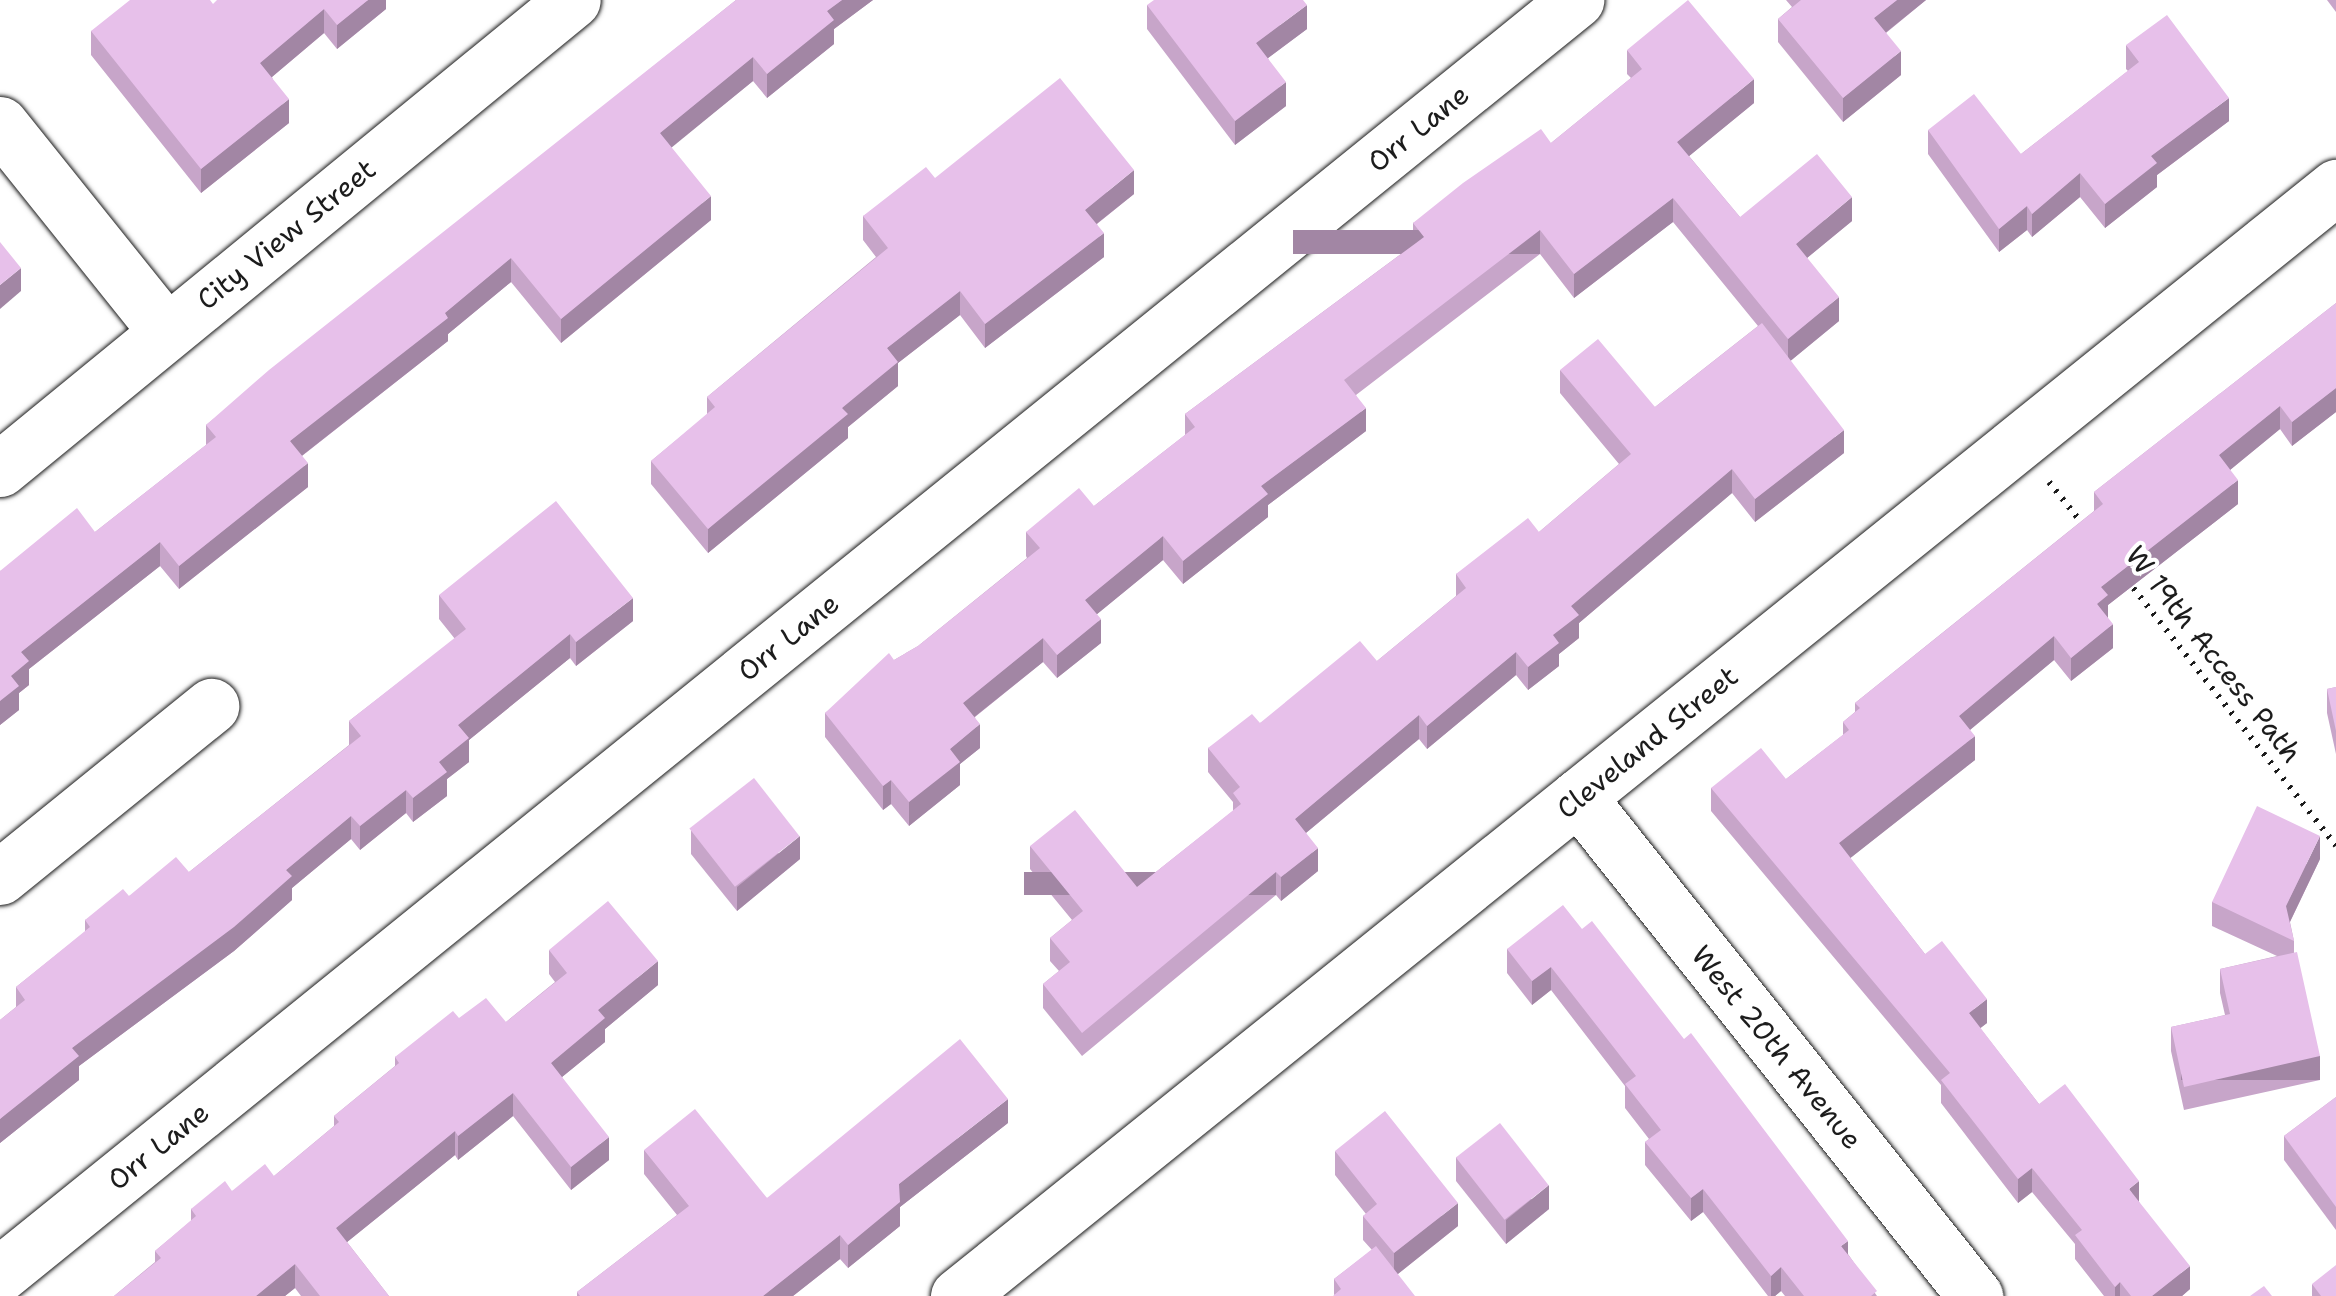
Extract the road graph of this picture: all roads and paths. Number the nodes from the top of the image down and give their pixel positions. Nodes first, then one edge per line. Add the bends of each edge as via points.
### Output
1 (573, 0) edge
2 (1576, 0) edge
3 (0, 124) edge
4 (2336, 187) edge
5 (166, 331) junction
6 (2018, 443) junction
7 (0, 468) edge
8 (2092, 536) edge
9 (2116, 567) edge
10 (211, 706) dead end
11 (1578, 797) junction
12 (2336, 846) edge
13 (0, 877) edge
14 (0, 1274) edge
15 (958, 1296) edge
16 (1975, 1296) edge

1 - 5 street, City View Street
2 - 14 street, Orr Lane
3 - 5 street
4 - 6 street, Cleveland Street
5 - 7 street, City View Street
6 - 8 path, W 19th Access Path
6 - 11 street, Cleveland Street
9 - 12 path, W 19th Access Path
10 - 13 street
11 - 15 street, Cleveland Street
11 - 16 street, West 20th Avenue

